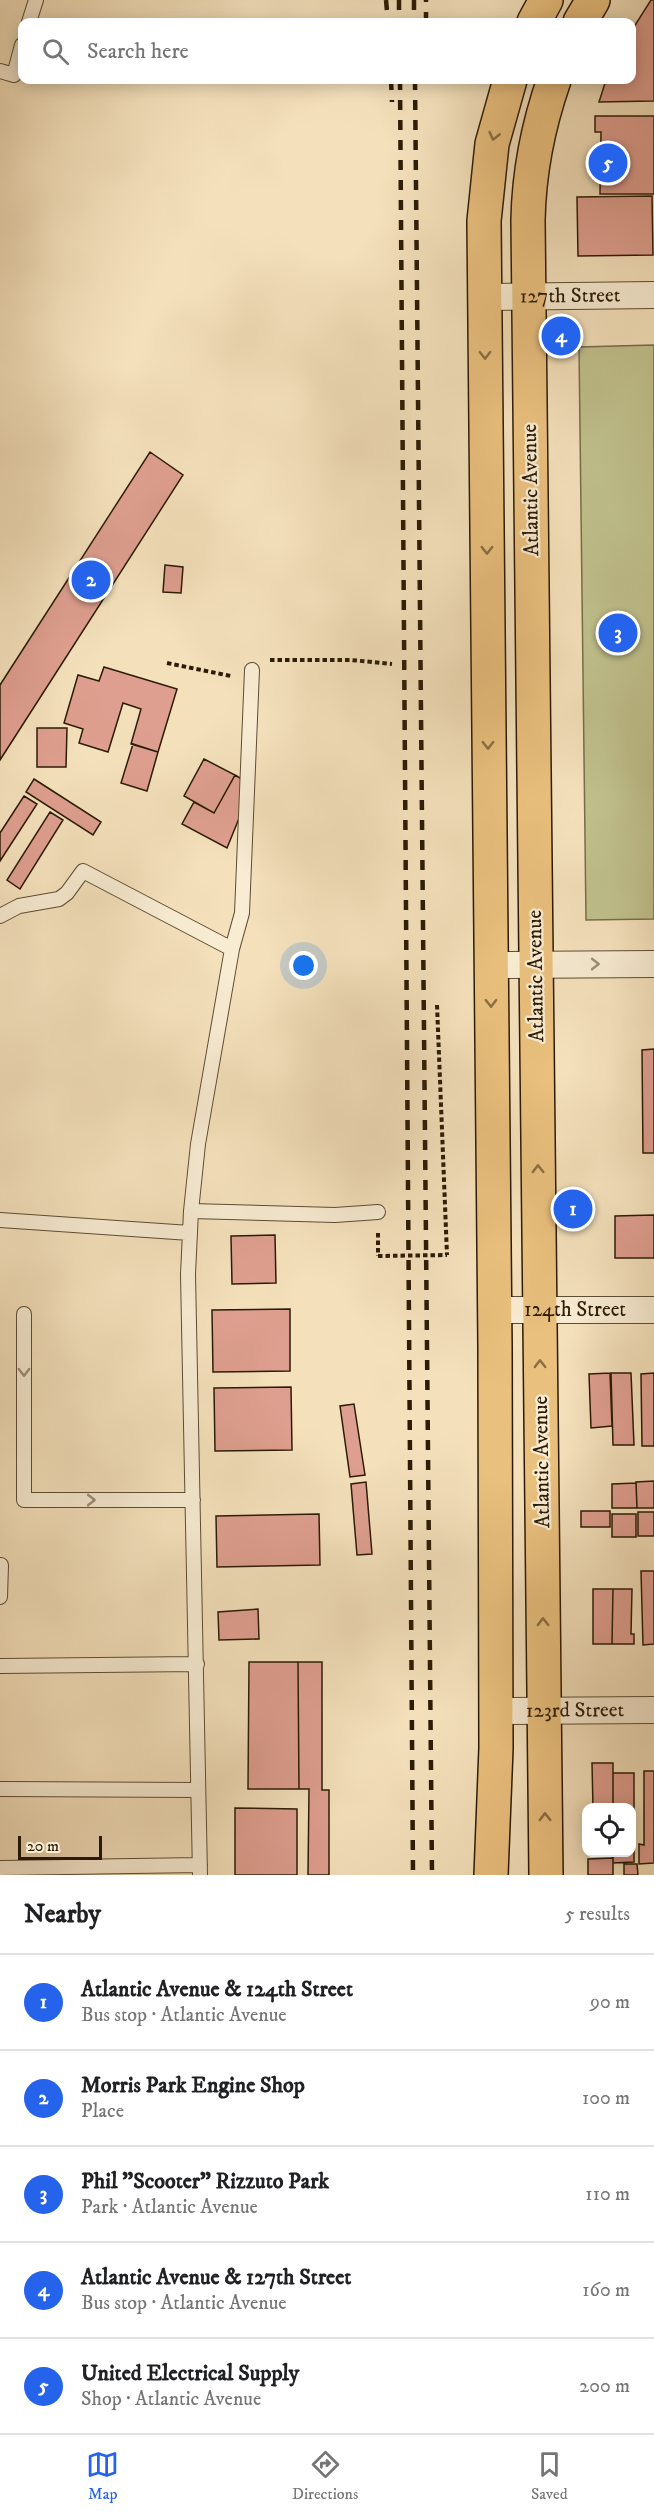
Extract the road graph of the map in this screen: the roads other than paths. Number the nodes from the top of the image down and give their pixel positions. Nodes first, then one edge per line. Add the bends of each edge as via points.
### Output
1 (36, 0) edge
2 (546, 0) edge
3 (593, 0) edge
4 (30, 18) edge
5 (536, 18) edge
6 (582, 18) edge
7 (18, 60) edge
8 (0, 71) edge
9 (509, 84) edge
10 (553, 84) edge
11 (654, 295) edge
12 (529, 296) junction
13 (484, 297) junction
14 (252, 670) dead end
15 (0, 916) edge
16 (232, 949) junction
17 (536, 964) junction
18 (654, 964) edge
19 (490, 965) junction
20 (191, 1211) junction
21 (378, 1212) dead end
22 (0, 1220) edge
23 (190, 1233) junction
24 (495, 1310) junction
25 (540, 1310) junction
26 (654, 1310) edge
27 (24, 1314) dead end
28 (193, 1500) junction
29 (1, 1564) edge
30 (0, 1597) edge
31 (196, 1664) junction
32 (0, 1666) edge
33 (654, 1710) edge
34 (495, 1711) junction
35 (544, 1711) junction
36 (0, 1789) edge
37 (198, 1790) junction
38 (0, 1868) edge
39 (200, 1870) edge
40 (491, 1875) edge
41 (546, 1875) edge

1 - 4 lane
2 - 5 main road
3 - 6 main road
7 - 8 lane via 14,75
9 -> 13 main road via 492,144 487,181
10 - 12 main road, Atlantic Avenue via 538,127 529,187
11 - 12 street, 127th Street
12 - 13 street, 127th Street
12 - 17 main road, Atlantic Avenue
13 -> 19 main road
14 - 16 lane via 242,913
15 - 16 lane via 19,906 59,899 83,871
16 - 20 lane via 198,1144
17 -> 18 street
17 - 19 street
25 -> 17 main road, Atlantic Avenue
19 -> 24 main road
20 - 21 lane via 335,1215
20 - 23 lane
22 - 23 lane
23 - 28 lane
24 - 25 street, 124th Street
24 - 34 main road
25 - 26 street, 124th Street
35 -> 25 main road, Atlantic Avenue
27 -> 28 lane via 24,1500
28 - 31 lane
29 - 30 lane
31 - 32 lane
31 - 37 lane
33 - 35 street, 123rd Street
34 - 35 street, 123rd Street
34 - 40 main road via 496,1805
41 -> 35 main road, Atlantic Avenue
36 - 37 lane
37 - 39 lane
38 - 39 lane

